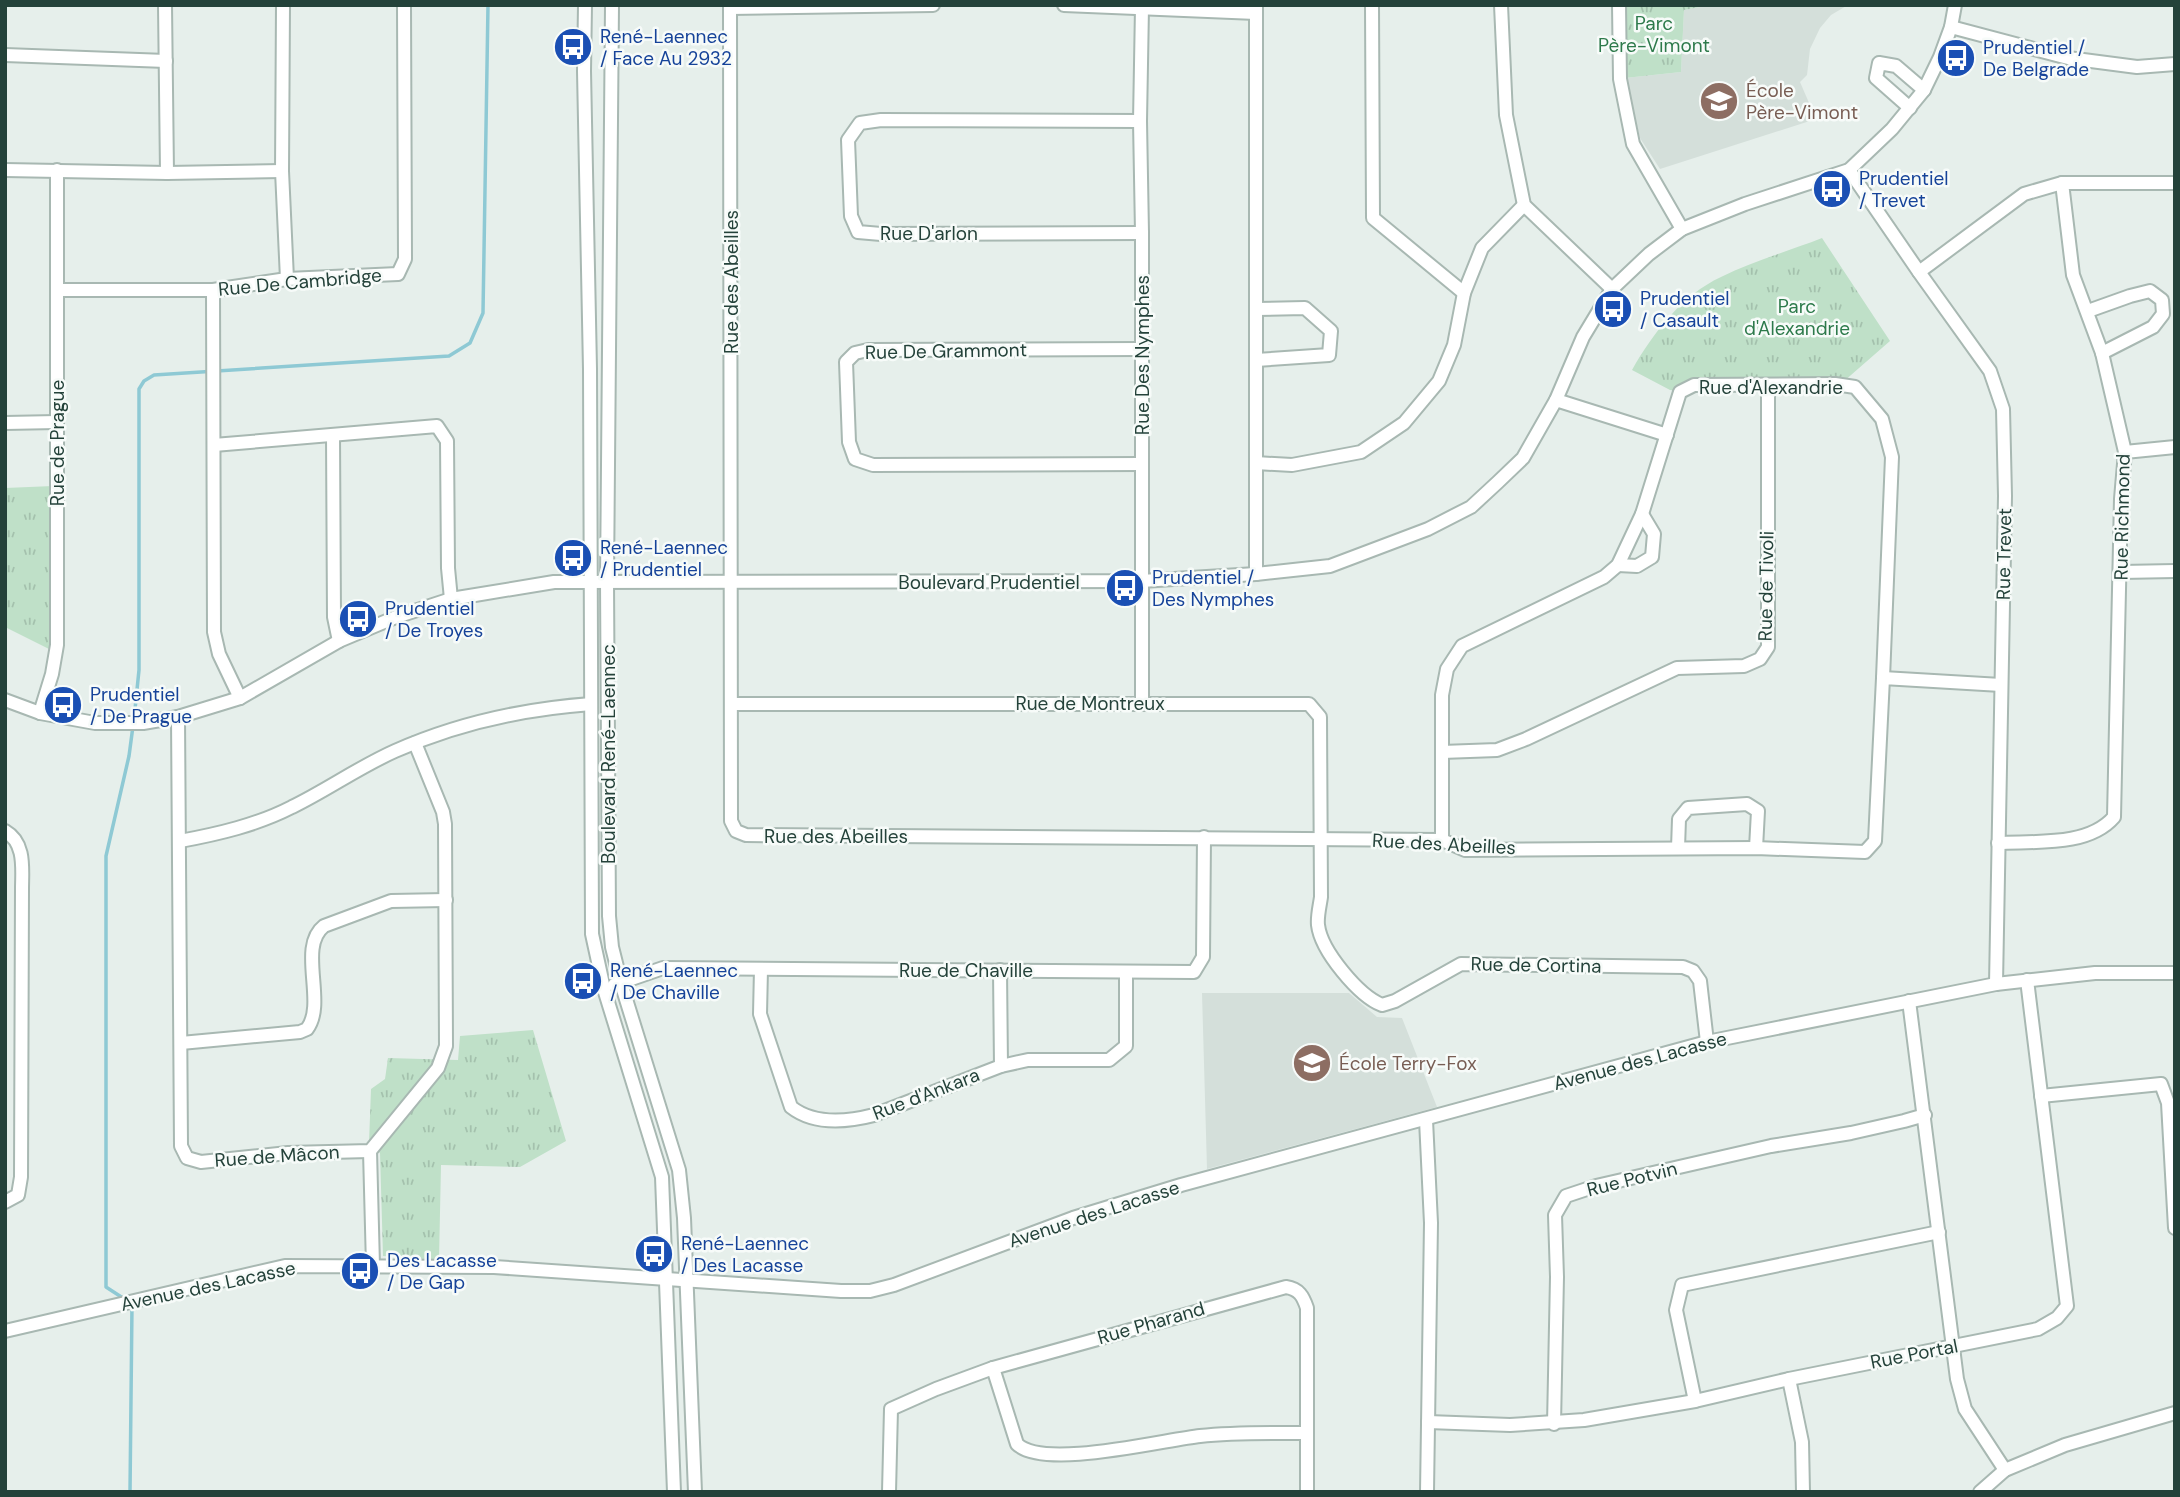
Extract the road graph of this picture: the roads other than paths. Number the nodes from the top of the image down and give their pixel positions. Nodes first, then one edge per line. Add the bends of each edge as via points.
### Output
1 (165, 5) edge
2 (283, 5) edge
3 (404, 5) edge
4 (585, 5) edge
5 (612, 5) edge
6 (933, 5) edge
7 (1063, 5) edge
8 (1372, 5) edge
9 (1501, 5) edge
10 (1619, 5) edge
11 (1955, 5) edge
12 (730, 7) edge
13 (1142, 7) junction
14 (1256, 9) edge
15 (1951, 27) junction
16 (5, 55) edge
17 (166, 61) junction
18 (2175, 64) edge
19 (1924, 90) junction
20 (1910, 108) junction
21 (1140, 121) junction
22 (5, 170) edge
23 (57, 170) junction
24 (1849, 170) junction
25 (282, 171) junction
26 (167, 173) junction
27 (2062, 183) junction
28 (2175, 183) edge
29 (1524, 205) junction
30 (1682, 229) junction
31 (1142, 233) junction
32 (1919, 272) junction
33 (287, 279) junction
34 (1612, 289) junction
35 (57, 290) junction
36 (213, 290) junction
37 (1464, 293) junction
38 (1256, 309) junction
39 (2088, 311) junction
40 (1142, 349) junction
41 (2102, 353) junction
42 (1256, 360) junction
43 (1768, 385) junction
44 (1556, 400) junction
45 (57, 422) junction
46 (5, 423) edge
47 (333, 435) junction
48 (1667, 435) junction
49 (214, 445) junction
50 (2175, 446) edge
51 (2125, 452) junction
52 (1256, 463) junction
53 (1142, 464) junction
54 (1643, 514) junction
55 (1618, 565) junction
56 (2175, 571) edge
57 (2121, 572) junction
58 (1256, 574) junction
59 (590, 581) junction
60 (607, 581) junction
61 (1141, 581) junction
62 (732, 583) junction
63 (451, 599) junction
64 (339, 640) junction
65 (1883, 678) junction
66 (2001, 685) junction
67 (240, 698) junction
68 (5, 700) edge
69 (1142, 703) junction
70 (591, 704) junction
71 (732, 704) junction
72 (40, 713) junction
73 (178, 718) junction
74 (415, 743) junction
75 (1442, 752) junction
76 (5, 831) edge
77 (1205, 838) junction
78 (1319, 839) junction
79 (1442, 840) junction
80 (180, 841) junction
81 (1998, 843) junction
82 (1678, 848) junction
83 (1756, 848) junction
84 (446, 900) junction
85 (761, 969) junction
86 (1000, 970) junction
87 (1126, 972) junction
88 (2175, 973) edge
89 (2027, 980) junction
90 (621, 983) junction
91 (1996, 984) junction
92 (604, 989) junction
93 (1909, 1001) junction
94 (1707, 1042) junction
95 (181, 1043) junction
96 (1001, 1066) junction
97 (2041, 1096) junction
98 (1925, 1115) junction
99 (1426, 1119) junction
100 (370, 1150) junction
101 (5, 1202) edge
102 (2175, 1228) edge
103 (1938, 1232) junction
104 (373, 1266) junction
105 (665, 1279) junction
106 (686, 1280) junction
107 (5, 1331) edge
108 (1953, 1347) junction
109 (993, 1368) junction
110 (1789, 1379) junction
111 (1695, 1401) junction
112 (2175, 1413) edge
113 (1428, 1422) junction
114 (1553, 1424) junction
115 (1307, 1433) junction
116 (2006, 1470) junction
117 (674, 1492) edge
118 (695, 1492) edge
119 (889, 1492) edge
120 (1307, 1492) edge
121 (1427, 1492) edge
122 (1803, 1492) edge
123 (1980, 1492) edge

1 - 17 street
2 - 25 street
3 - 33 street, Rue De Cambridge via 402,267 398,274
4 - 59 street, Boulevard René-Laennec
5 - 60 street, Boulevard René-Laennec
6 - 12 street
7 - 13 street
8 - 37 street via 1373,218
9 - 29 street via 1506,115
10 - 30 street via 1620,79 1633,144
11 - 15 street, Boulevard Prudentiel
12 - 62 street, Rue des Abeilles
13 - 14 street
13 - 21 street, Rue Des Nymphes
14 - 38 street
15 - 18 street via 2068,58 2137,67
15 - 19 street, Boulevard Prudentiel
16 - 17 street
17 - 26 street
19 - 20 street, Boulevard Prudentiel
19 - 20 street via 1896,66 1879,63 1877,78
20 - 24 street, Boulevard Prudentiel
21 - 31 street, Rue Des Nymphes
21 - 31 street, Rue D'arlon via 860,123 849,140 850,216 858,232 881,234
22 - 23 street
23 - 26 street
23 - 35 street, Rue de Prague
24 - 30 street, Boulevard Prudentiel
24 - 32 street, Rue Trevet
25 - 26 street
25 - 33 street
27 - 28 street
27 - 32 street via 2024,194
27 - 39 street, Rue Richmond via 2073,275
29 - 34 street
29 - 37 street via 1482,248
30 - 34 street, Boulevard Prudentiel
31 - 40 street, Rue Des Nymphes
32 - 66 street, Rue Trevet via 1990,371 2003,409
33 - 36 street, Rue De Cambridge
34 - 44 street, Boulevard Prudentiel via 1583,337
35 - 36 street, Rue De Cambridge
35 - 45 street, Rue de Prague
36 - 49 street
37 - 52 street via 1454,345 1439,382 1404,423 1361,452 1292,465
38 - 42 street
38 - 42 street via 1305,308 1331,331 1329,355
39 - 41 street, Rue Richmond
39 - 41 street via 2150,291 2162,300 2163,314 2153,327
40 - 53 street, Rue Des Nymphes
40 - 53 street, Rue De Grammont via 868,350 855,353 846,362 849,442 855,459 873,465
41 - 51 street, Rue Richmond
42 - 52 street
43 - 48 street, Rue d'Alexandrie via 1694,385 1680,392
43 - 65 street, Rue d'Alexandrie via 1855,387 1882,419 1892,457
43 - 75 street, Rue de Tivoli via 1768,647 1760,659 1744,666 1677,668 1526,740 1497,750
44 - 48 street
44 - 58 street, Boulevard Prudentiel via 1523,458 1471,507 1428,529 1330,566
45 - 46 street
45 - 72 street, Rue de Prague via 57,645
47 - 49 street
47 - 63 street via 437,426 447,441
47 - 64 street via 334,617
48 - 54 street, Rue d'Alexandrie
49 - 67 street via 214,632
50 - 51 street
51 - 57 street, Rue Richmond
52 - 58 street
53 - 61 street, Rue Des Nymphes
54 - 55 street, Rue d'Alexandrie
54 - 55 street via 1654,534 1652,556 1637,566
55 - 75 street via 1604,577 1462,646 1447,669 1442,695
56 - 57 street
57 - 81 street, Rue Richmond via 2114,817 2104,828 2082,838
58 - 61 street, Boulevard Prudentiel
59 - 60 street, Boulevard Prudentiel
59 - 63 street, Boulevard Prudentiel via 554,582
59 - 70 street, Boulevard René-Laennec
60 - 62 street, Boulevard Prudentiel
60 - 90 street, Boulevard René-Laennec via 609,916
61 - 62 street, Boulevard Prudentiel
61 - 69 street, Rue Des Nymphes
62 - 71 street, Rue des Abeilles
63 - 64 street, Boulevard Prudentiel
64 - 67 street, Boulevard Prudentiel
65 - 66 street
65 - 83 street, Rue des Abeilles via 1875,841 1865,852
66 - 81 street, Rue Trevet
67 - 73 street, Boulevard Prudentiel
68 - 72 street, Boulevard Prudentiel
69 - 71 street, Rue de Montreux
69 - 78 street, Rue de Montreux via 1309,704 1320,718
70 - 74 street via 509,713
70 - 92 street, Boulevard René-Laennec via 592,934
71 - 77 street, Rue des Abeilles via 731,821 736,831 746,835
72 - 73 street, Boulevard Prudentiel via 118,724
73 - 80 street, Rue de Mâcon
74 - 80 street via 277,814
74 - 84 street via 443,812
75 - 79 street
76 - 101 street via 19,844 22,879 21,1177 18,1195
77 - 78 street, Rue des Abeilles
77 - 87 street, Rue de Chaville via 1203,957 1194,972
78 - 79 street, Rue des Abeilles
78 - 94 street, Rue de Cortina via 1318,925 1324,944 1336,965 1373,1002 1395,1001 1461,964 1683,967 1700,981
79 - 82 street, Rue des Abeilles via 1465,850
80 - 95 street, Rue de Mâcon
81 - 91 street, Rue Trevet
82 - 83 street, Rue des Abeilles
82 - 83 street via 1679,820 1688,808 1747,804 1758,811
84 - 95 street via 391,901 318,930 314,1015 307,1029
84 - 100 street via 444,1058
85 - 86 street, Rue de Chaville
85 - 90 street, Rue de Chaville via 663,968
85 - 96 street, Rue d'Ankara via 760,1014 791,1107 800,1114 857,1119
86 - 87 street, Rue de Chaville
86 - 96 street
87 - 96 street, Rue d'Ankara via 1126,1046 1109,1060 1028,1060
88 - 89 street, Avenue des Lacasse via 2095,973
89 - 91 street, Avenue des Lacasse
89 - 97 street, Rue Portal
90 - 92 street, Rue de Chaville
90 - 106 street, Boulevard René-Laennec via 679,1170
91 - 93 street, Avenue des Lacasse
92 - 105 street, Boulevard René-Laennec via 662,1177
93 - 94 street, Avenue des Lacasse
93 - 98 street
94 - 99 street, Avenue des Lacasse
95 - 100 street, Rue de Mâcon via 181,1146 192,1161
97 - 102 street via 2161,1084 2168,1103
97 - 108 street, Rue Portal via 2067,1306 2038,1329
98 - 103 street
98 - 114 street, Rue Potvin via 1770,1146 1566,1196 1555,1215
99 - 106 street, Avenue des Lacasse via 1085,1214 870,1291
99 - 113 street via 1431,1223
100 - 104 street
103 - 108 street
103 - 111 street via 1682,1285 1675,1310
104 - 105 street, Avenue des Lacasse via 494,1267
104 - 107 street, Avenue des Lacasse via 285,1266
105 - 106 street, Avenue des Lacasse
105 - 117 street, Boulevard René-Laennec
106 - 118 street, Boulevard René-Laennec
108 - 110 street, Rue Portal
108 - 116 street via 1965,1409
109 - 115 street via 1017,1444 1024,1451 1045,1455 1111,1451 1199,1436
109 - 115 street, Rue Pharand via 1286,1287 1303,1296 1307,1308
109 - 119 street, Rue Pharand via 891,1409
110 - 111 street, Rue Portal
110 - 122 street via 1802,1442
111 - 114 street, Rue Portal
112 - 116 street via 2065,1445
113 - 114 street, Rue Portal
113 - 121 street
115 - 120 street, Rue Pharand
116 - 123 street

